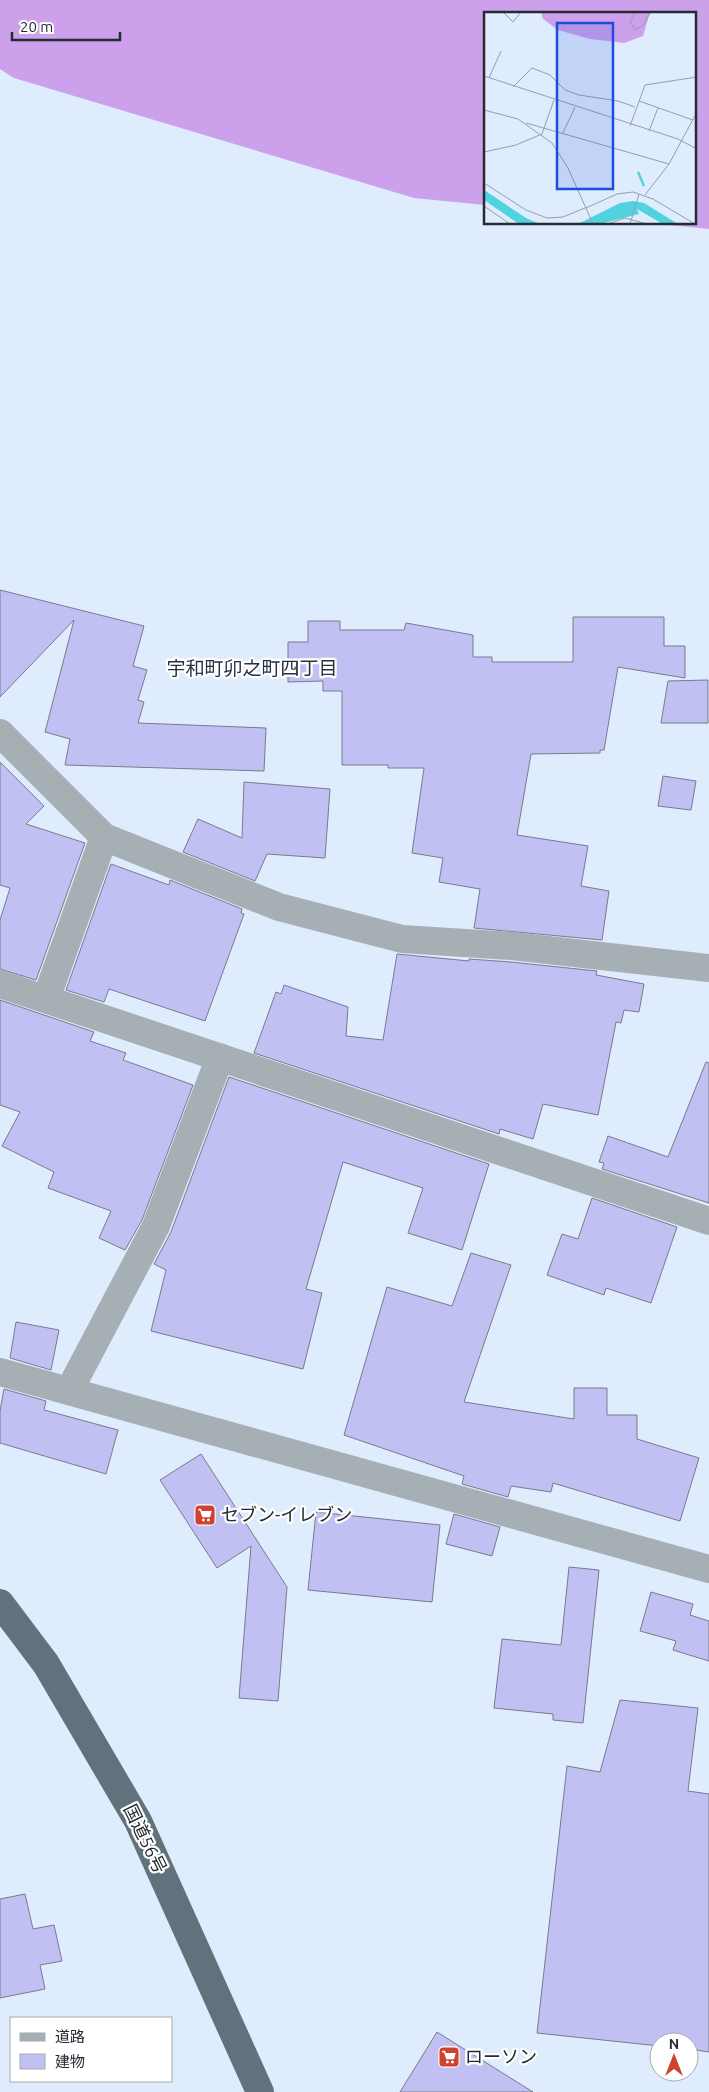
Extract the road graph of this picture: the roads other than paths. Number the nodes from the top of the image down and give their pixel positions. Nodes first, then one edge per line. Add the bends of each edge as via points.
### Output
1 (0, 733) edge
2 (104, 837) junction
3 (709, 968) edge
4 (0, 984) edge
5 (46, 999) junction
6 (220, 1057) junction
7 (709, 1221) edge
8 (0, 1372) edge
9 (70, 1389) junction
10 (709, 1569) edge
11 (0, 1603) edge
12 (260, 2092) edge

1 - 2 street
2 - 3 street via 279,907 402,938 512,946
2 - 5 street
4 - 5 street
5 - 6 street
6 - 7 street
6 - 9 street via 156,1226
8 - 9 street
9 - 10 street
11 - 12 highway, 国道56号 via 46,1664 138,1821

